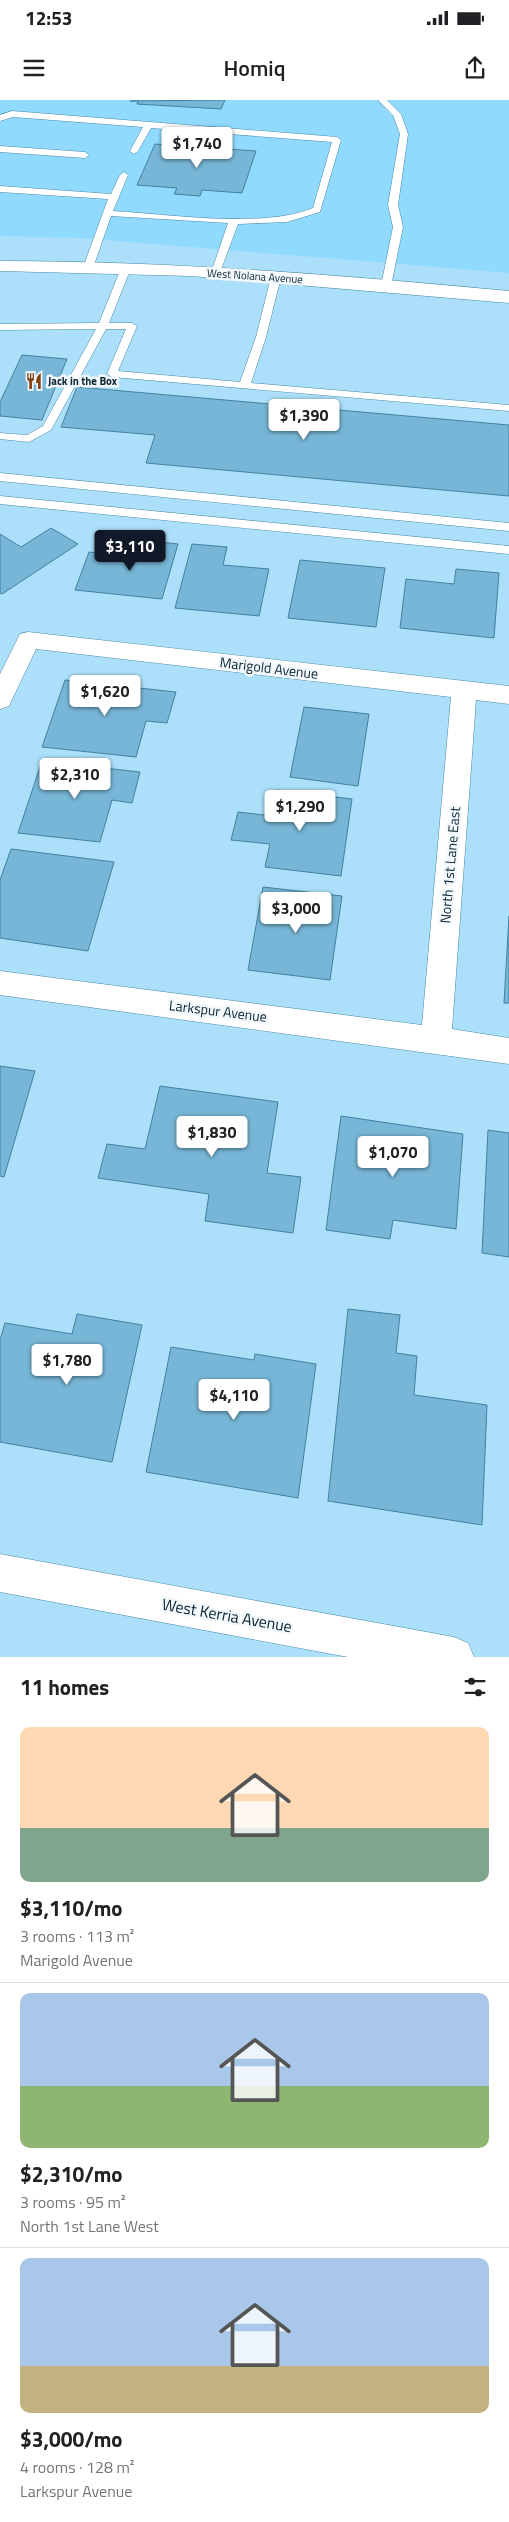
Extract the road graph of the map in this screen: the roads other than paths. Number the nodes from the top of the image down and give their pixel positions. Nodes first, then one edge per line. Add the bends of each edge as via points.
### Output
1 (382, 100) edge
2 (0, 118) edge
3 (148, 125) junction
4 (0, 149) edge
5 (134, 151) dead end
6 (85, 155) dead end
7 (124, 175) dead end
8 (0, 188) edge
9 (114, 197) junction
10 (107, 213) junction
11 (234, 221) junction
12 (89, 265) junction
13 (0, 266) edge
14 (126, 268) junction
15 (216, 273) junction
16 (276, 277) junction
17 (386, 286) junction
18 (509, 297) edge
19 (104, 326) junction
20 (0, 327) edge
21 (244, 386) junction
22 (509, 408) edge
23 (0, 436) edge
24 (0, 477) edge
25 (0, 500) edge
26 (509, 527) edge
27 (509, 550) edge
28 (464, 690) junction
29 (509, 695) edge
30 (0, 700) edge
31 (0, 983) edge
32 (436, 1040) junction
33 (509, 1051) edge
34 (0, 1573) edge
35 (454, 1657) edge

1 - 17 lane via 397,114 404,134 392,205 398,227
2 - 3 lane via 12,114
3 - 5 lane
3 - 11 lane via 337,140 317,210 279,222
4 - 6 lane
7 - 9 lane
8 - 9 lane
9 - 10 lane
10 - 11 lane
10 - 12 lane
11 - 15 lane
12 - 13 street, West Nolana Avenue
12 - 14 street, West Nolana Avenue
14 - 15 street, West Nolana Avenue
14 - 19 lane
15 - 16 street, West Nolana Avenue
16 - 17 street, West Nolana Avenue
16 - 21 lane via 261,337
17 - 18 street, West Nolana Avenue
19 - 20 lane
19 - 21 lane via 132,326 112,374
19 - 23 lane via 47,428 29,439
21 - 22 lane
24 - 26 lane
25 - 27 lane
28 - 29 street, Marigold Avenue
28 - 30 street, Marigold Avenue via 28,640
28 - 32 street, North 1st Lane East
31 - 32 street, Larkspur Avenue
32 - 33 street, Larkspur Avenue
34 - 35 street, West Kerria Avenue

